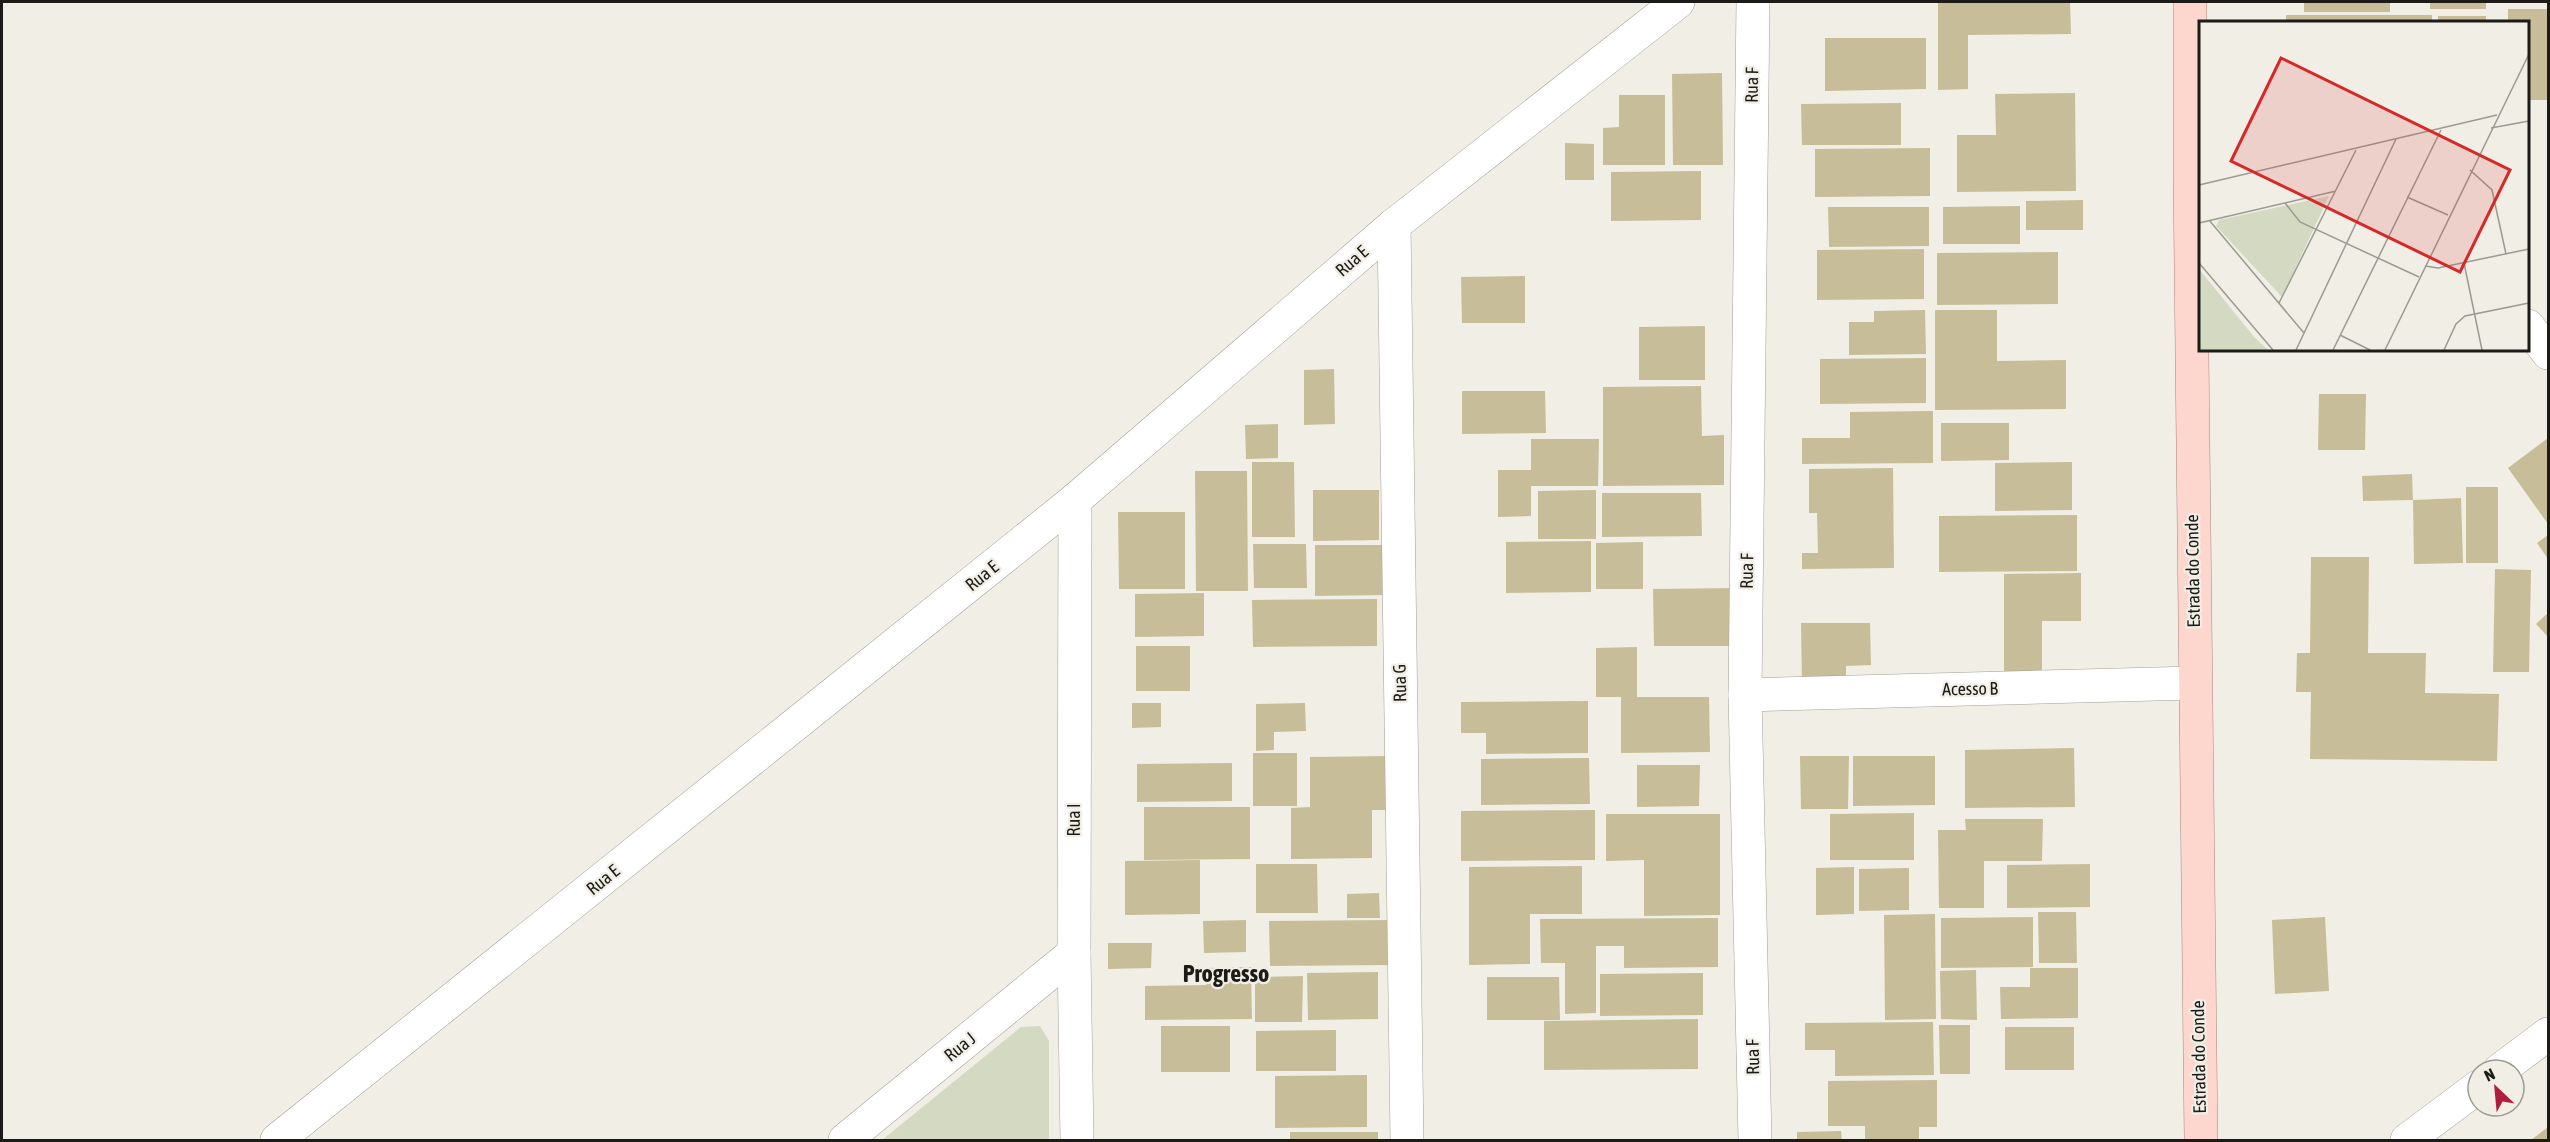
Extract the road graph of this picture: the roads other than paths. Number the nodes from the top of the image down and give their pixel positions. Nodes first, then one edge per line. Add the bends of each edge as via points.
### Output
1 (1678, 2) edge
2 (1753, 2) edge
3 (2190, 2) edge
4 (2195, 179) edge
5 (1394, 225) junction
6 (2529, 327) edge
7 (2548, 353) edge
8 (1076, 500) junction
9 (2194, 683) junction
10 (1745, 694) junction
11 (1074, 953) junction
12 (2548, 1036) edge
13 (2517, 1058) edge
14 (2466, 1096) edge
15 (278, 1140) edge
16 (845, 1140) edge
17 (1077, 1140) edge
18 (1407, 1140) edge
19 (1755, 1140) edge
20 (2201, 1140) edge
21 (2407, 1140) edge

1 - 5 street, Rua E
2 - 10 street, Rua F
3 - 4 main road, Estrada do Conde
4 - 9 main road, Estrada do Conde
5 - 8 street, Rua E
5 - 18 street, Rua G
6 - 7 street
8 - 11 street, Rua I
8 - 15 street, Rua E
9 - 10 street, Acesso B
9 - 20 main road, Estrada do Conde
10 - 19 street, Rua F
11 - 16 street, Rua J
11 - 17 street, Rua I
12 - 13 street
14 - 21 street

